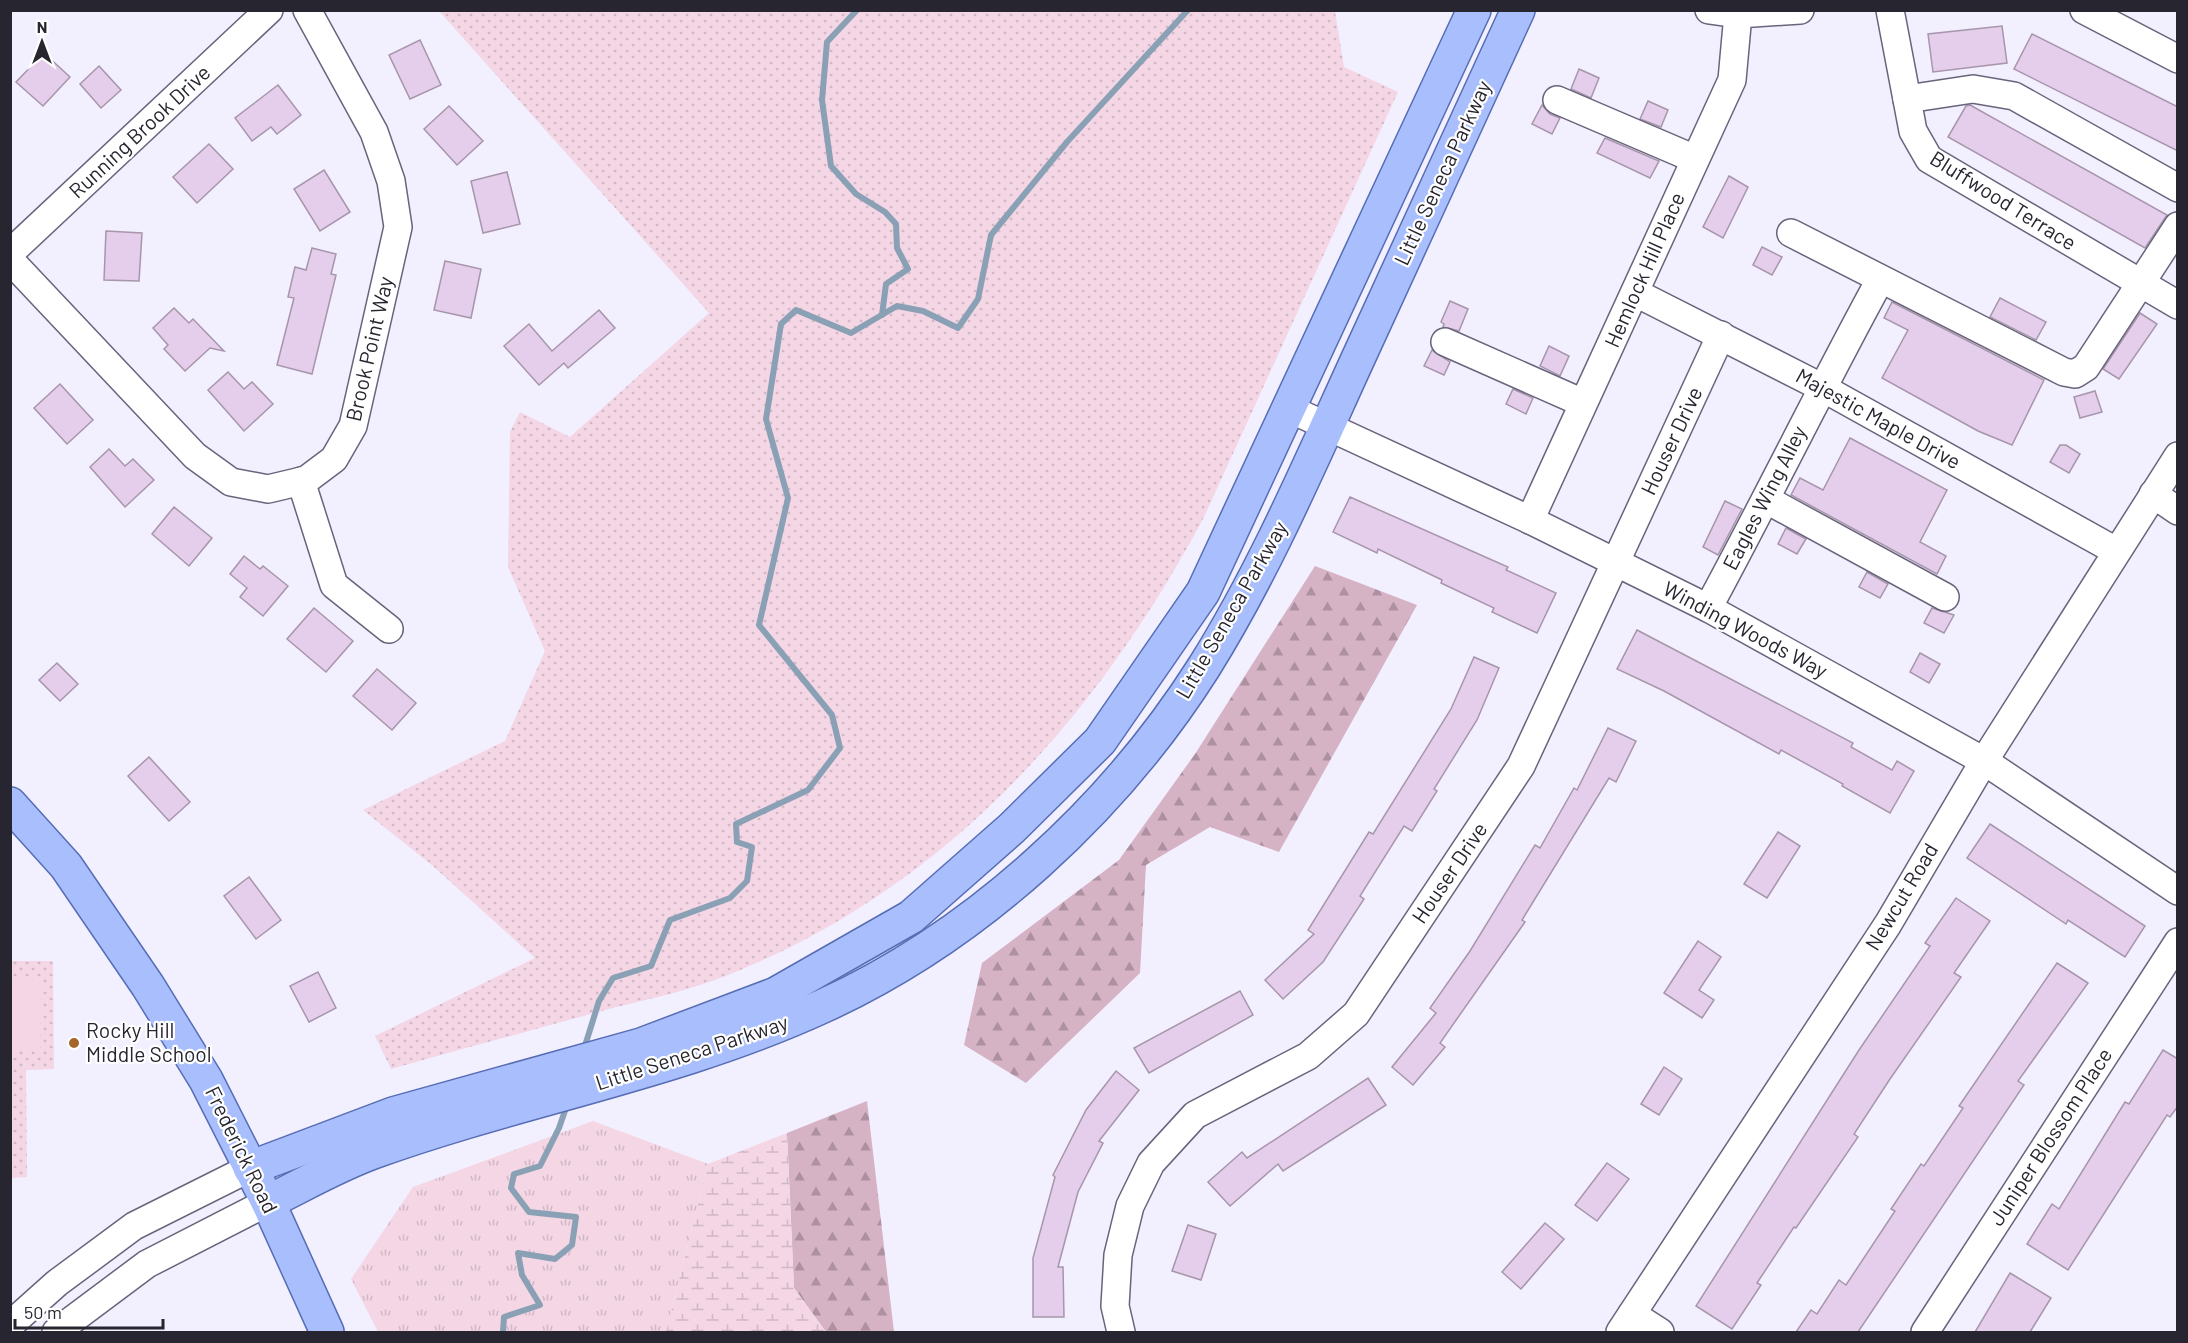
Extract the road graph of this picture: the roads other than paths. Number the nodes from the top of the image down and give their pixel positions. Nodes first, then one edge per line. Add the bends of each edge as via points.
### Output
1 (269, 10) edge
2 (307, 10) edge
3 (1474, 10) edge
4 (1518, 10) edge
5 (1709, 10) edge
6 (1800, 10) edge
7 (1890, 10) edge
8 (2084, 10) edge
9 (1738, 14) junction
10 (2178, 59) edge
11 (1907, 99) junction
12 (1557, 100) dead end
13 (1695, 159) junction
14 (2178, 188) edge
15 (2178, 226) edge
16 (1791, 233) dead end
17 (10, 253) edge
18 (10, 260) edge
19 (1880, 280) junction
20 (2140, 284) junction
21 (1636, 293) junction
22 (2178, 305) edge
23 (1721, 335) junction
24 (1444, 342) dead end
25 (1821, 387) junction
26 (1583, 403) junction
27 (1290, 409) junction
28 (1327, 427) junction
29 (2178, 456) edge
30 (301, 481) junction
31 (2153, 494) junction
32 (1767, 500) junction
33 (2178, 511) edge
34 (1530, 520) junction
35 (2116, 551) junction
36 (1617, 563) junction
37 (1945, 597) dead end
38 (1708, 608) junction
39 (389, 629) dead end
40 (1984, 761) junction
41 (10, 804) edge
42 (2178, 891) edge
43 (2178, 942) edge
44 (644, 1058) junction
45 (528, 1089) junction
46 (250, 1168) junction
47 (268, 1202) junction
48 (1626, 1323) edge
49 (10, 1325) edge
50 (56, 1332) edge
51 (327, 1332) edge
52 (1121, 1332) edge
53 (1660, 1332) edge
54 (1925, 1332) edge

1 - 17 street, Running Brook Drive
2 - 30 street, Brook Point Way via 374,132 391,181 398,227 353,426 334,459
3 - 27 main road, Little Seneca Parkway
4 - 28 main road, Little Seneca Parkway
5 - 9 street
6 - 9 street
7 - 11 street, Bluffwood Terrace
8 - 10 street
9 - 13 street, Hemlock Hill Place via 1732,80
11 - 14 street via 1973,89 2014,96
11 - 20 street, Bluffwood Terrace via 1913,131 1929,159
12 - 13 street
13 - 21 street, Hemlock Hill Place
15 - 20 street
16 - 19 street
18 - 30 street, Brook Point Way via 195,456 231,482 268,489
19 - 20 street via 2075,374 2086,367
19 - 25 street, Eagles Wing Alley
20 - 22 street, Bluffwood Terrace
21 - 23 street, Majestic Maple Drive
21 - 26 street, Hemlock Hill Place
23 - 25 street, Majestic Maple Drive
23 - 36 street, Houser Drive
24 - 26 street
25 - 32 street, Eagles Wing Alley
25 - 35 street, Majestic Maple Drive
26 - 34 street, Hemlock Hill Place
27 - 28 street, Winding Woods Way
27 - 44 main road, Little Seneca Parkway via 1203,592 1100,741 1012,828 911,917 776,994
28 - 34 street, Winding Woods Way
28 - 44 main road, Little Seneca Parkway via 1265,559 1203,668 1139,759 1062,841 978,912 921,952 829,1004 761,1034
29 - 31 street, Newcut Road
30 - 39 street via 334,585
31 - 33 street
31 - 35 street, Newcut Road
32 - 37 street
32 - 38 street, Eagles Wing Alley
34 - 36 street, Winding Woods Way
35 - 40 street, Newcut Road
36 - 38 street, Winding Woods Way
36 - 52 street, Houser Drive via 1521,766 1356,1014 1308,1056 1195,1115 1151,1163 1130,1206 1118,1255 1115,1306
38 - 40 street, Winding Woods Way
40 - 42 street, Winding Woods Way
40 - 48 street, Newcut Road via 1887,924
41 - 46 main road, Frederick Road via 66,866 148,986 206,1080
43 - 54 street, Juniper Blossom Place
44 - 45 main road, Little Seneca Parkway
45 - 46 main road, Little Seneca Parkway via 393,1114
45 - 47 main road, Little Seneca Parkway via 372,1152
46 - 47 main road, Frederick Road
46 - 49 street, Little Seneca Parkway via 134,1226 57,1283
47 - 50 street, Little Seneca Parkway via 147,1264
47 - 51 main road, Frederick Road
48 - 53 street

